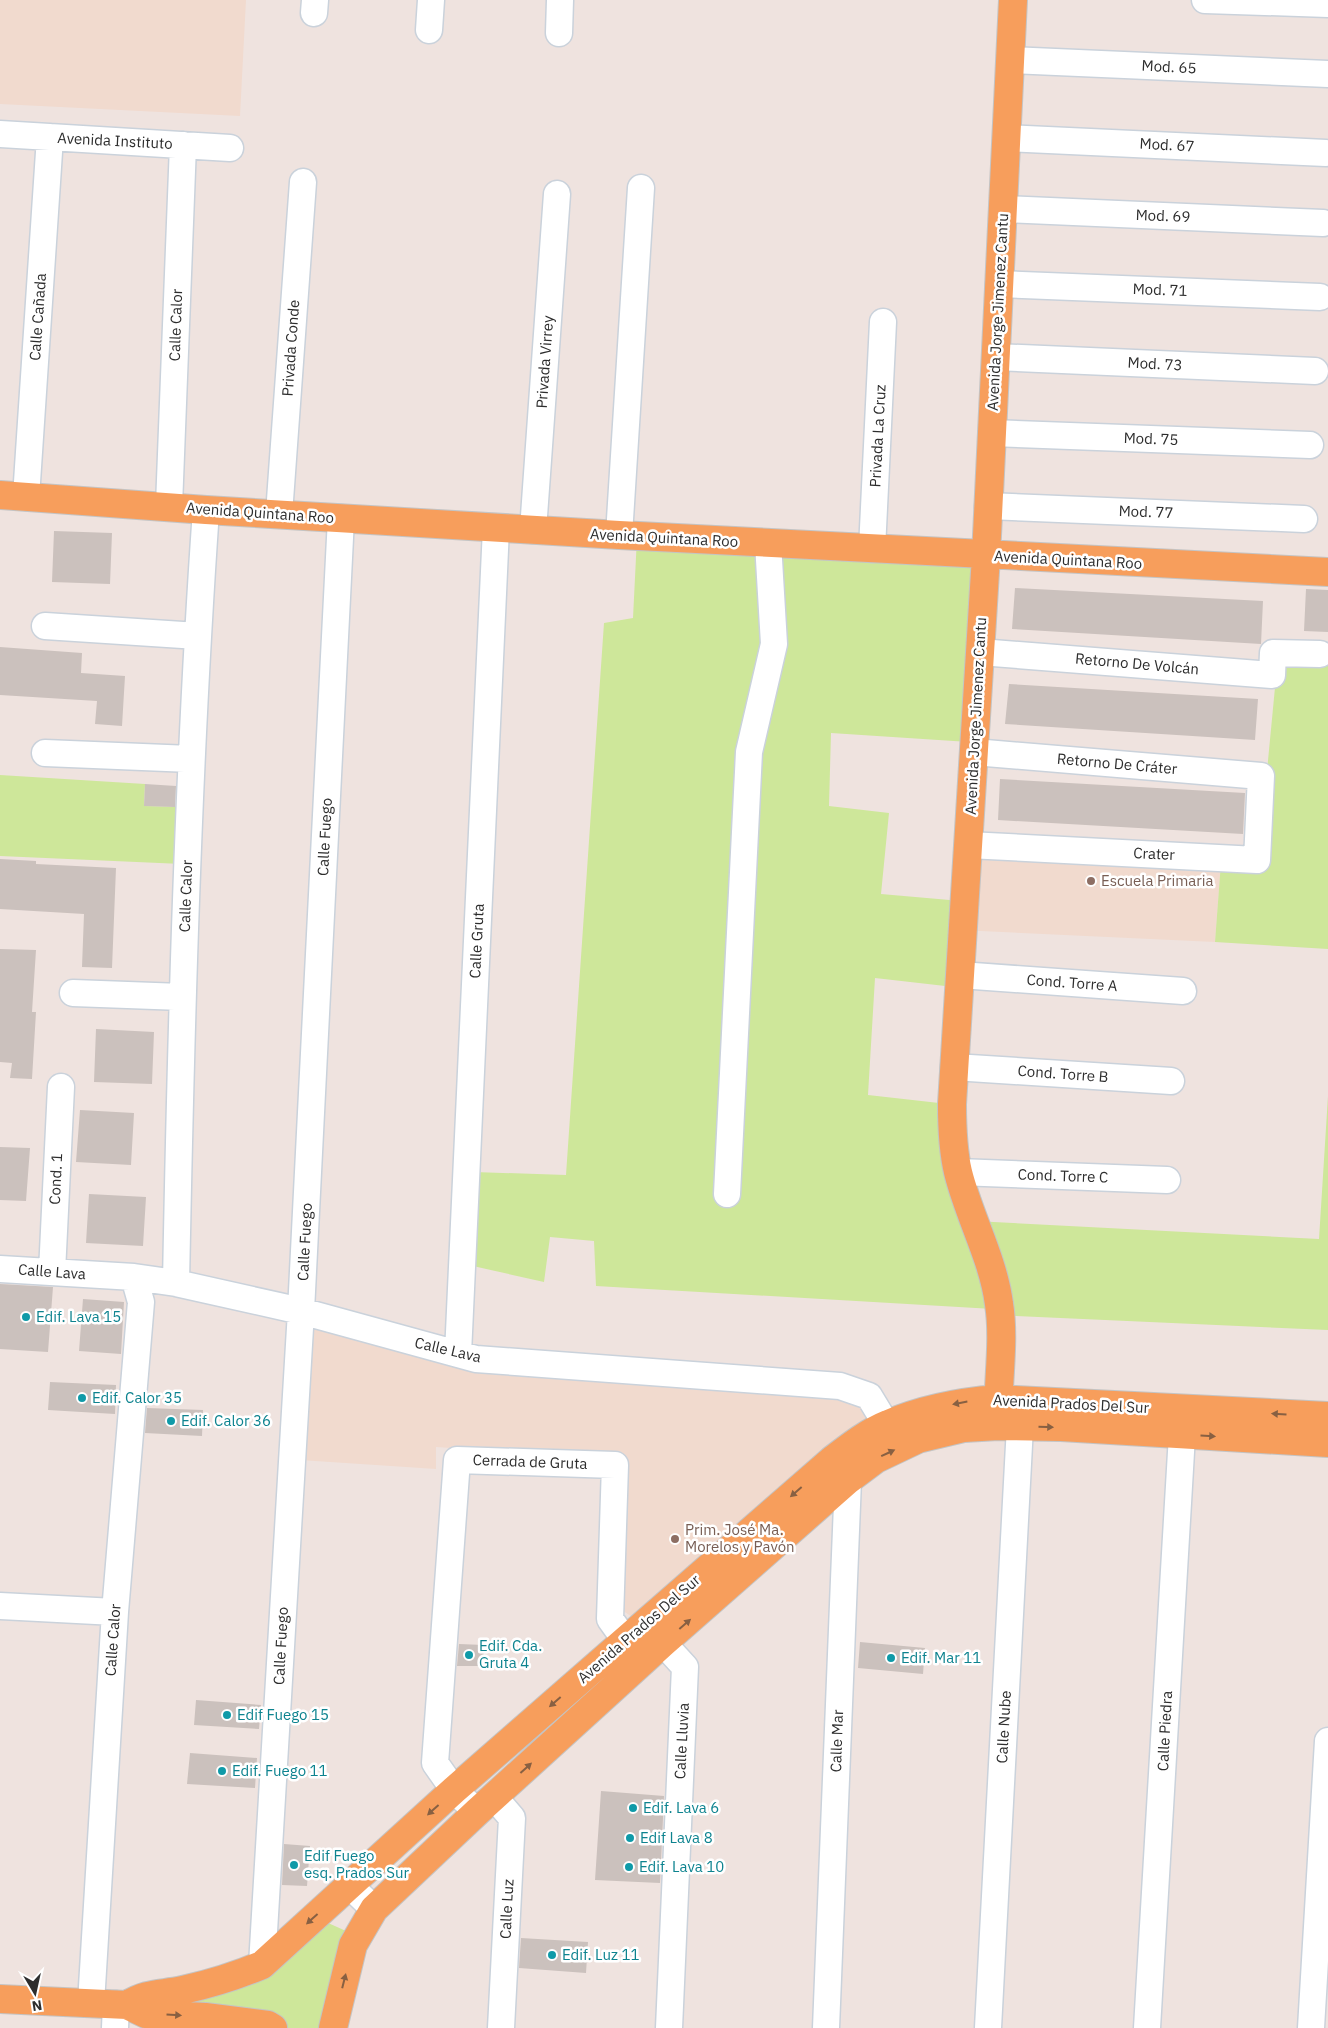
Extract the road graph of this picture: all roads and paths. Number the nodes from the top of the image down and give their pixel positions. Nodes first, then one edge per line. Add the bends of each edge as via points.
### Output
1 (431, 0) edge
2 (560, 0) edge
3 (1013, 0) edge
4 (1205, 0) edge
5 (1328, 4) edge
6 (430, 30) dead end
7 (559, 33) dead end
8 (1010, 60) junction
9 (1328, 74) edge
10 (0, 134) edge
11 (50, 137) junction
12 (1007, 138) junction
13 (184, 145) junction
14 (230, 148) dead end
15 (1326, 153) dead end
16 (304, 182) dead end
17 (641, 188) dead end
18 (557, 194) dead end
19 (1003, 209) junction
20 (1323, 223) dead end
21 (999, 284) junction
22 (1320, 297) dead end
23 (883, 322) dead end
24 (996, 357) junction
25 (1315, 371) dead end
26 (992, 434) junction
27 (1310, 444) dead end
28 (13, 496) edge
29 (169, 506) junction
30 (988, 506) junction
31 (206, 510) junction
32 (279, 514) junction
33 (340, 518) junction
34 (1304, 519) dead end
35 (496, 528) junction
36 (533, 530) junction
37 (619, 535) junction
38 (768, 543) junction
39 (872, 549) junction
40 (986, 556) junction
41 (1328, 572) edge
42 (45, 626) dead end
43 (198, 636) junction
44 (980, 652) junction
45 (1320, 654) dead end
46 (974, 752) junction
47 (45, 753) dead end
48 (191, 759) junction
49 (1261, 776) joint
50 (968, 845) junction
51 (960, 975) junction
52 (1184, 991) dead end
53 (73, 993) dead end
54 (182, 997) junction
55 (954, 1067) junction
56 (1171, 1082) dead end
57 (61, 1087) dead end
58 (958, 1172) junction
59 (1167, 1180) dead end
60 (726, 1194) dead end
61 (0, 1269) edge
62 (52, 1272) junction
63 (134, 1277) junction
64 (176, 1283) junction
65 (301, 1311) junction
66 (458, 1354) junction
67 (997, 1399) junction
68 (1328, 1416) edge
69 (886, 1424) junction
70 (1009, 1426) junction
71 (1182, 1435) junction
72 (1328, 1443) edge
73 (840, 1470) junction
74 (0, 1606) edge
75 (115, 1612) junction
76 (625, 1641) junction
77 (663, 1643) junction
78 (642, 1662) junction
79 (1328, 1741) edge
80 (454, 1790) junction
81 (485, 1805) junction
82 (349, 1885) junction
83 (374, 1909) junction
84 (262, 1965) junction
85 (0, 1999) edge
86 (112, 2010) edge
87 (273, 2028) edge
88 (333, 2028) edge
89 (501, 2028) edge
90 (669, 2028) edge
91 (826, 2028) edge
92 (988, 2028) edge
93 (1147, 2028) edge
94 (1312, 2028) edge

1 - 6 street
2 - 7 street
3 - 8 main road, Avenida Jorge Jimenez Cantu
4 - 5 street
8 - 9 street, Mod. 65
8 - 12 main road, Avenida Jorge Jimenez Cantu
10 - 11 street, Avenida Instituto
11 - 13 street, Avenida Instituto
11 - 28 street, Calle Cañada
12 - 15 street, Mod. 67
12 - 19 main road, Avenida Jorge Jimenez Cantu
13 - 14 street, Avenida Instituto
13 - 29 street, Calle Calor
16 - 32 street, Privada Conde
17 - 37 street
18 - 36 street, Privada Virrey
19 - 20 street, Mod. 69
19 - 21 main road, Avenida Jorge Jimenez Cantu
21 - 22 street, Mod. 71
21 - 24 main road, Avenida Jorge Jimenez Cantu
23 - 39 street, Privada La Cruz
24 - 25 street, Mod. 73
24 - 26 main road, Avenida Jorge Jimenez Cantu
26 - 27 street, Mod. 75
26 - 30 main road, Avenida Jorge Jimenez Cantu
28 - 29 main road, Avenida Quintana Roo
29 - 31 main road, Avenida Quintana Roo
30 - 34 street, Mod. 77
30 - 40 main road, Avenida Jorge Jimenez Cantu
31 - 32 main road, Avenida Quintana Roo
31 - 43 street, Calle Calor
32 - 33 main road, Avenida Quintana Roo
33 - 35 main road, Avenida Quintana Roo
33 - 65 street, Calle Fuego
35 - 36 main road, Avenida Quintana Roo
35 - 66 street, Calle Gruta
36 - 37 main road, Avenida Quintana Roo
37 - 38 main road, Avenida Quintana Roo
38 - 39 main road, Avenida Quintana Roo
38 - 60 street via 774,644 750,752
39 - 40 main road, Avenida Quintana Roo
40 - 41 main road, Avenida Quintana Roo
40 - 44 main road, Avenida Jorge Jimenez Cantu
42 - 43 street
43 - 48 street, Calle Calor
44 - 45 street, Retorno De Volcán via 1272,675 1273,653
44 - 46 main road, Avenida Jorge Jimenez Cantu
46 - 49 street, Retorno De Cráter
46 - 50 main road, Avenida Jorge Jimenez Cantu
47 - 48 street
48 - 54 street, Calle Calor
49 - 50 street, Crater via 1257,860
50 - 51 main road, Avenida Jorge Jimenez Cantu
51 - 52 street, Cond. Torre A
51 - 55 main road, Avenida Jorge Jimenez Cantu
53 - 54 street
54 - 64 street, Calle Calor
55 - 56 street, Cond. Torre B
55 - 58 main road, Avenida Jorge Jimenez Cantu via 952,1122
57 - 62 street, Cond. 1
58 - 59 street, Cond. Torre C
58 - 67 main road, Avenida Jorge Jimenez Cantu via 995,1281 999,1304
61 - 62 street, Calle Lava
62 - 63 street, Calle Lava
63 - 64 street, Calle Lava
63 - 75 street, Calle Calor via 141,1302
64 - 65 street, Calle Lava
65 - 66 street, Calle Lava
65 - 84 street, Calle Fuego
66 - 69 street, Calle Lava via 840,1386 869,1396
68 -> 67 main road, Avenida Prados Del Sur
67 -> 69 main road, Avenida Prados Del Sur via 962,1402
67 - 70 main road, Avenida Jorge Jimenez Cantu
69 - 73 main road, Avenida Prados Del Sur
70 -> 71 main road, Avenida Prados Del Sur
73 -> 70 main road, Avenida Prados Del Sur via 876,1459 918,1439 964,1428
70 - 92 street, Calle Nube
71 -> 72 main road, Avenida Prados Del Sur
71 - 93 street, Calle Piedra
73 -> 76 main road, Avenida Prados Del Sur
77 -> 73 main road, Avenida Prados Del Sur
73 - 91 street, Calle Mar
74 - 75 street
75 - 86 street, Calle Calor
76 - 78 street, Cerrada de Gruta
76 -> 80 main road, Avenida Prados Del Sur
76 - 80 street, Cerrada de Gruta via 610,1619 615,1465 457,1460 435,1764
77 - 78 main road, Avenida Prados Del Sur
77 - 90 street, Calle Lluvia via 685,1667
81 -> 78 main road, Avenida Prados Del Sur
79 - 94 street
80 - 81 street, Cerrada de Gruta
80 -> 82 main road, Avenida Prados Del Sur
81 - 83 main road, Avenida Prados Del Sur
81 - 89 street, Calle Luz via 512,1818
82 - 83 street
82 -> 84 main road, Avenida Prados Del Sur
88 -> 83 main road, Avenida Prados Del Sur via 354,1945
84 - 86 main road, Avenida Prados Del Sur via 224,1980 181,1991 142,1996
85 - 86 main road, Avenida Prados Del Sur
86 -> 87 main road, Avenida Prados Del Sur via 268,2024

